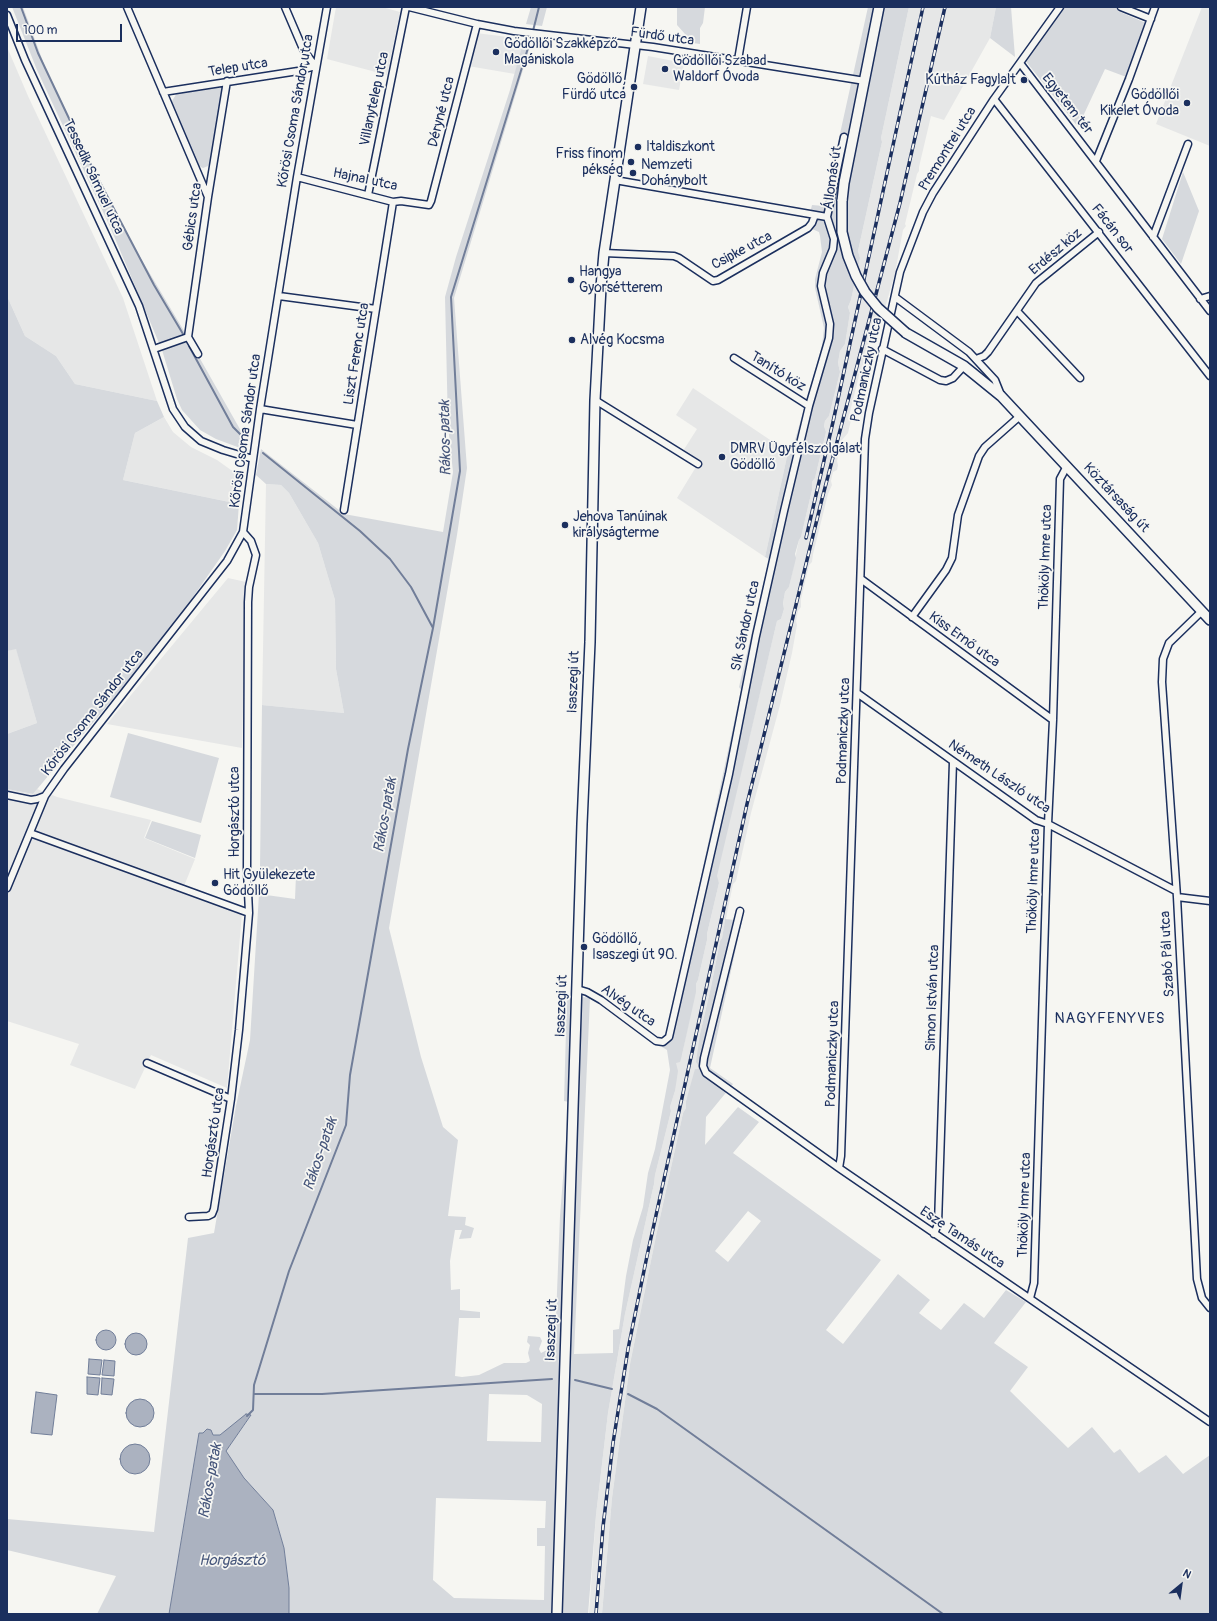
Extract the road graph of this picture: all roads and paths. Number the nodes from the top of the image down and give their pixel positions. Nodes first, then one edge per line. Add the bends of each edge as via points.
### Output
1 (127, 7) edge
2 (285, 7) edge
3 (327, 7) edge
4 (407, 7) edge
5 (642, 7) edge
6 (747, 7) edge
7 (879, 7) edge
8 (1060, 7) edge
9 (1121, 7) edge
10 (1156, 7) edge
11 (7, 15) edge
12 (1151, 19) junction
13 (477, 24) junction
14 (636, 45) junction
15 (738, 60) junction
16 (1020, 63) junction
17 (316, 66) junction
18 (865, 81) junction
19 (227, 82) junction
20 (163, 92) junction
21 (994, 99) junction
22 (844, 137) dead end
23 (1188, 144) dead end
24 (1096, 161) junction
25 (297, 176) junction
26 (615, 180) junction
27 (368, 195) junction
28 (208, 197) junction
29 (394, 202) junction
30 (429, 205) joint
31 (815, 215) junction
32 (827, 217) junction
33 (1099, 232) junction
34 (1153, 236) junction
35 (604, 253) junction
36 (278, 296) junction
37 (1210, 296) edge
38 (895, 297) junction
39 (1200, 299) junction
40 (376, 309) junction
41 (1017, 311) junction
42 (1210, 311) edge
43 (906, 333) joint
44 (188, 337) junction
45 (154, 349) junction
46 (882, 349) junction
47 (198, 354) dead end
48 (734, 358) dead end
49 (976, 359) junction
50 (964, 366) junction
51 (1210, 376) edge
52 (1080, 378) dead end
53 (1001, 396) junction
54 (595, 400) junction
55 (810, 406) junction
56 (260, 409) junction
57 (1020, 416) junction
58 (357, 425) junction
59 (253, 459) junction
60 (698, 464) dead end
61 (1068, 466) junction
62 (344, 510) dead end
63 (243, 532) junction
64 (861, 580) junction
65 (1202, 611) junction
66 (912, 617) junction
67 (1210, 620) edge
68 (858, 693) junction
69 (1053, 720) junction
70 (953, 762) junction
71 (7, 795) edge
72 (45, 796) junction
73 (1048, 824) junction
74 (30, 833) junction
75 (7, 888) edge
76 (1177, 894) junction
77 (1210, 901) edge
78 (740, 911) dead end
79 (249, 914) junction
80 (577, 990) junction
81 (665, 1042) joint
82 (147, 1063) dead end
83 (232, 1099) junction
84 (839, 1168) junction
85 (189, 1217) dead end
86 (934, 1234) junction
87 (1030, 1298) junction
88 (1210, 1308) edge
89 (1210, 1422) edge
90 (557, 1614) edge

1 - 20 street
2 - 17 street via 303,49
3 - 17 street, Kőrösi Csoma Sándor utca
4 - 13 street, Fürdő utca
4 - 27 street, Villanytelep utca
5 - 14 main road, Isaszegi út
6 - 15 street
7 - 18 main road, Állomás út
8 - 16 street, Premontrei utca
9 - 12 street
10 - 12 street, Egyetem tér
11 - 45 street, Tessedik Sámuel utca via 25,60 139,306
12 - 24 street, Egyetem tér
13 - 14 street, Fürdő utca via 528,33
13 - 30 street, Déryné utca
14 - 15 street, Fürdő utca
14 - 26 main road, Isaszegi út
15 - 18 street, Fürdő utca
16 - 21 street, Premontrei utca
16 - 24 street, Egyetem tér
17 - 19 street, Telep utca
17 - 25 street, Kőrösi Csoma Sándor utca
18 - 43 main road, Állomás út, bridge via 844,183 842,232 848,256 865,292 878,308
19 - 20 street, Telep utca
19 - 28 street, Gébics utca
20 - 28 street
21 - 33 street, Fácán sor
21 - 38 street, Premontrei utca via 925,208 900,272
22 - 32 street, Állomás út
23 - 34 street
24 - 34 street, Egyetem tér
25 - 27 street, Hajnal utca
25 - 36 street, Kőrösi Csoma Sándor utca
26 - 31 street
26 - 35 main road, Isaszegi út
27 - 29 street, Hajnal utca
28 - 44 street, Gébics utca
29 - 30 street, Hajnal utca via 401,200
29 - 40 street, Liszt Ferenc utca
31 - 32 street
31 - 35 street, Csipke utca via 808,228 713,281 674,256
32 - 55 street, Sík Sándor utca via 834,239 821,286 830,330
33 - 41 street, Erdész köz via 1043,277
33 - 51 street, Fácán sor
34 - 39 street, Egyetem tér
35 - 54 main road, Isaszegi út
36 - 40 street
36 - 56 street, Kőrösi Csoma Sándor utca
37 - 39 street
38 - 46 street, Podmaniczky utca
38 - 49 street, Köztársaság út via 952,338
39 - 42 street, Egyetem tér
40 - 58 street, Liszt Ferenc utca
41 - 49 street, Erdész köz via 988,352
41 - 52 street
43 - 50 main road, Köztársaság út
44 - 45 street
44 - 47 street
45 - 59 street, Tessedik Sámuel utca via 170,402 185,427 208,444
46 - 50 street via 940,380 953,378
46 - 64 street, Podmaniczky utca via 865,438
48 - 55 street, Tanító köz
49 - 53 street, Köztársaság út via 995,380
50 - 53 main road, Köztársaság út
53 - 57 main road, Köztársaság út
54 - 60 street
54 - 80 main road, Isaszegi út via 590,642
55 - 81 street, Sík Sándor utca via 756,636 676,1011 670,1036
56 - 58 street
56 - 59 street, Kőrösi Csoma Sándor utca
57 - 61 main road, Köztársaság út
57 - 66 street via 985,447 979,456 958,515 952,558
58 - 62 street, Liszt Ferenc utca
59 - 63 street, Kőrösi Csoma Sándor utca
61 - 65 main road, Köztársaság út
61 - 69 street, Thököly Imre utca via 1060,479
63 - 72 street, Kőrösi Csoma Sándor utca via 228,561
63 - 79 street, Horgásztó utca via 251,541 256,555 248,602
64 - 66 street, Kiss Ernő utca
64 - 68 street, Podmaniczky utca
65 - 67 main road, Köztársaság út
65 - 76 street, Szabó Pál utca via 1169,643 1162,668
66 - 69 street, Kiss Ernő utca
68 - 70 street, Németh László utca
68 - 84 street, Podmaniczky utca
69 - 73 street, Thököly Imre utca
70 - 73 street, Németh László utca via 1036,820
70 - 86 street, Simon István utca via 938,1224
71 - 72 street, Kőrösi Csoma Sándor utca via 31,800
72 - 74 street, Kőrösi Csoma Sándor utca
73 - 76 street, Németh László utca
73 - 87 street, Thököly Imre utca via 1034,1284
74 - 75 street, Kőrösi Csoma Sándor utca
74 - 79 street
76 - 77 street, Németh László utca
76 - 88 street, Szabó Pál utca via 1197,1279 1202,1298
78 - 84 street, Esze Tamás utca via 704,1058 704,1070 707,1075
79 - 83 street, Horgásztó utca
80 - 81 street, Alvég utca via 601,1000 656,1041
80 - 90 main road, Isaszegi út
82 - 83 street
83 - 85 street, Horgásztó utca via 214,1212 208,1216
84 - 86 street, Esze Tamás utca
86 - 87 street, Esze Tamás utca
87 - 89 street, Esze Tamás utca

